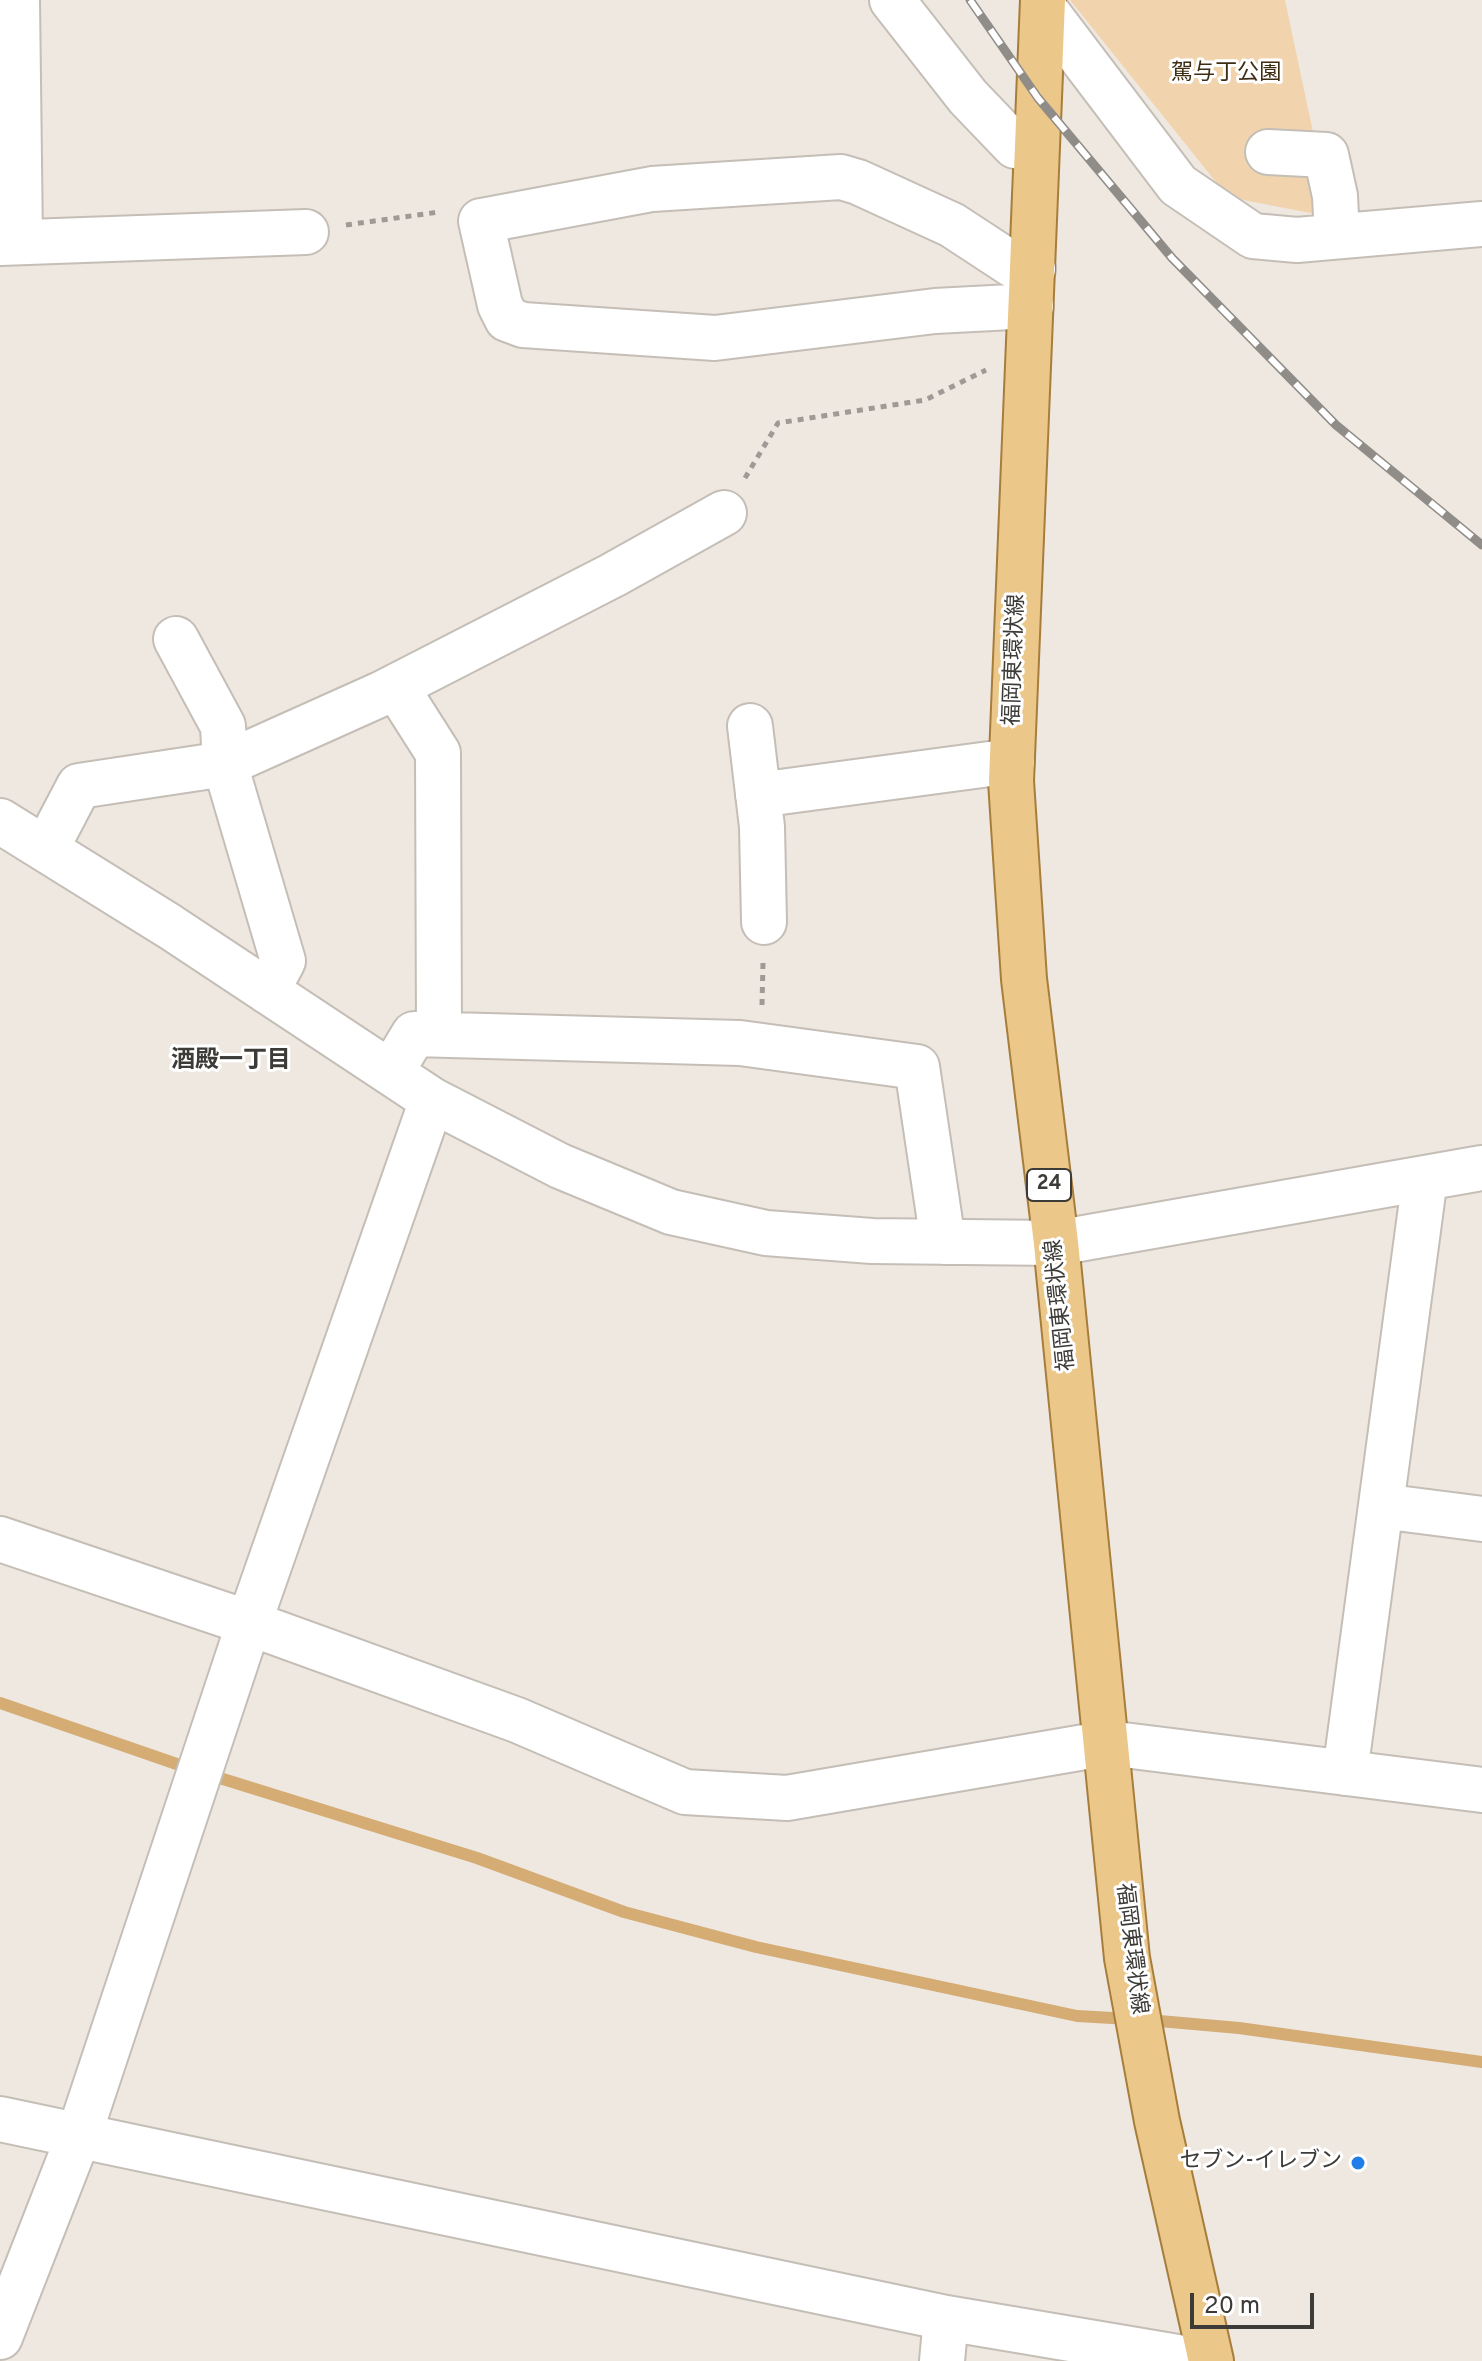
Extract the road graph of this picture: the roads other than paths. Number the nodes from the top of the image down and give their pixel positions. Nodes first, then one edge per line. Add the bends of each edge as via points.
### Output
1 (17, 0) edge
2 (892, 0) edge
3 (1043, 4) edge
4 (1035, 149) junction
5 (1268, 152) dead end
6 (1482, 224) edge
7 (306, 232) road end
8 (1337, 236) junction
9 (10, 242) edge
10 (1032, 287) junction
11 (724, 513) road end
12 (176, 639) dead end
13 (396, 687) junction
14 (750, 726) dead end
15 (1012, 761) junction
16 (225, 764) junction
17 (758, 795) junction
18 (0, 821) edge
19 (46, 849) junction
20 (764, 922) road end
21 (267, 991) junction
22 (439, 1034) junction
23 (391, 1072) junction
24 (432, 1100) junction
25 (1482, 1168) edge
26 (1425, 1178) junction
27 (943, 1242) junction
28 (1056, 1243) junction
29 (1381, 1506) junction
30 (1482, 1519) edge
31 (0, 1539) edge
32 (249, 1623) junction
33 (1108, 1743) junction
34 (1345, 1773) junction
35 (1482, 1790) edge
36 (0, 2119) edge
37 (79, 2135) junction
38 (946, 2318) junction
39 (0, 2337) edge
40 (942, 2361) edge
41 (1201, 2361) edge
42 (1211, 2361) edge

1 - 9 street
2 - 4 street via 968,97 1015,146
3 - 4 main road, 福岡東環状線 / 24
3 - 8 street via 1178,185 1253,236
4 - 10 main road, 福岡東環状線 / 24
5 - 8 street via 1326,155
6 - 8 street
7 - 9 street
10 - 10 street via 1013,265 952,225 841,177 652,189 481,221 500,305 507,319 523,325 715,338 935,311
10 - 15 main road, 福岡東環状線 / 24
11 - 13 street
12 - 16 street via 223,726
13 - 16 street
13 - 22 street via 438,753
14 - 17 street
15 - 17 street
15 - 28 main road, 福岡東環状線 / 24 via 1024,979
16 - 19 street via 79,786
16 - 21 street via 283,961
17 - 20 street
18 - 19 street
19 - 21 street
21 - 23 street
22 - 23 street via 414,1034
22 - 27 street via 762,1046 917,1067
23 - 24 street
24 - 27 street via 560,1166 671,1212 766,1233
24 - 32 street
25 - 26 street
26 - 28 street
26 - 29 street
27 - 28 street
28 - 33 main road, 福岡東環状線 / 24
29 - 30 street
29 - 34 street
31 - 32 street
32 - 33 street via 517,1720 685,1792 787,1798
32 - 37 street
33 - 34 street
33 - 42 main road, 福岡東環状線 / 24 via 1127,1958
34 - 35 street
36 - 37 street
37 - 38 street
37 - 39 street
38 - 40 street
38 - 41 street

